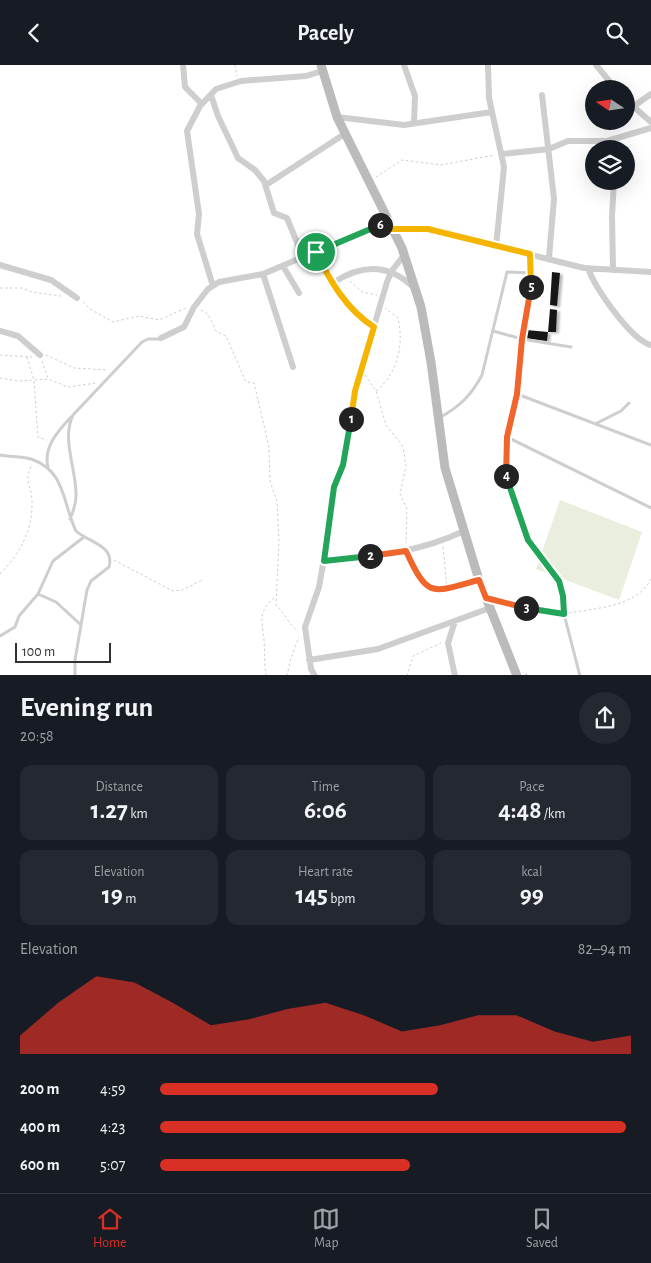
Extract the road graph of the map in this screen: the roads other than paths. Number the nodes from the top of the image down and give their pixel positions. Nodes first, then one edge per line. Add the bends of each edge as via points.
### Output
1 (183, 65) edge
2 (404, 65) edge
3 (488, 65) edge
4 (596, 65) edge
5 (322, 68) edge
6 (608, 80) edge
7 (651, 94) edge
8 (211, 95) junction
9 (542, 95) dead end
10 (202, 104) junction
11 (635, 105) edge
12 (635, 107) edge
13 (492, 112) junction
14 (337, 117) junction
15 (651, 122) edge
16 (414, 123) junction
17 (651, 128) edge
18 (346, 133) junction
19 (610, 140) edge
20 (585, 141) edge
21 (548, 149) junction
22 (502, 155) junction
23 (266, 185) junction
24 (613, 190) edge
25 (390, 225) junction
26 (496, 247) junction
27 (316, 252) junction
28 (530, 254) junction
29 (404, 255) junction
30 (303, 257) junction
31 (549, 258) junction
32 (0, 265) edge
33 (283, 266) junction
34 (588, 269) junction
35 (613, 270) junction
36 (391, 272) junction
37 (651, 272) edge
38 (531, 273) junction
39 (263, 274) junction
40 (333, 283) junction
41 (213, 286) junction
42 (415, 289) junction
43 (299, 293) dead end
44 (77, 298) road end
45 (374, 327) junction
46 (0, 331) edge
47 (493, 331) junction
48 (162, 339) joint
49 (522, 339) junction
50 (651, 345) edge
51 (571, 347) dead end
52 (40, 355) road end
53 (293, 367) dead end
54 (517, 394) junction
55 (629, 403) dead end
56 (73, 415) junction
57 (438, 419) junction
58 (596, 423) junction
59 (507, 437) junction
60 (651, 445) edge
61 (0, 455) edge
62 (48, 467) junction
63 (651, 508) edge
64 (70, 519) junction
65 (464, 531) junction
66 (84, 537) junction
67 (324, 561) junction
68 (38, 594) junction
69 (490, 608) junction
70 (455, 621) junction
71 (81, 625) junction
72 (0, 636) edge
73 (310, 660) junction
74 (74, 675) edge
75 (315, 675) edge
76 (455, 675) edge
77 (515, 675) edge
78 (580, 675) edge

1 - 10 street via 185,87
2 - 16 street via 415,96
3 - 13 street via 487,84
4 - 6 street
5 - 8 street via 306,76 238,82 216,89
5 - 14 main road
7 - 11 street
8 - 10 street
8 - 23 street via 238,158 261,176
9 - 21 street
10 - 41 street via 186,135 199,213 197,234
12 - 15 street
13 - 16 street
13 - 22 street
14 - 16 street via 390,125
14 - 18 main road
17 - 19 street
18 - 23 street
18 - 25 main road
20 - 21 street via 568,141
21 - 22 street
21 - 31 street via 554,199
22 - 26 street via 504,167
23 - 30 street via 274,213 287,218
24 - 35 street
25 - 26 street via 428,229
25 - 27 street
25 - 29 main road
26 - 28 street
27 - 30 street
27 - 40 street
28 - 31 street
28 - 38 lane
29 - 36 street
29 - 42 main road
30 - 33 street
31 - 34 street
32 - 44 street via 51,280
33 - 39 street
33 - 43 street
34 - 35 street
34 - 50 street via 598,291 635,337
35 - 37 street
36 - 40 street via 363,269
36 - 42 street via 404,277
36 - 45 street
38 - 47 lane via 507,272
38 - 49 lane
39 - 41 street via 224,280
39 - 53 street
40 - 45 street via 354,312
41 - 48 street via 196,305 184,327
42 - 57 main road via 431,362
45 - 67 street via 355,391 343,465 334,487
46 - 52 street via 18,335
47 - 49 lane
47 - 57 lane via 485,366 474,390 462,404
48 - 56 lane via 144,341
49 - 51 lane
49 - 54 lane
54 - 58 lane
54 - 59 lane
55 - 58 lane via 621,411
56 - 62 lane via 52,441 46,456
56 - 64 lane via 70,427 76,496
57 - 65 main road via 445,469
58 - 60 lane
59 - 63 lane
59 - 78 lane via 504,470 528,540 559,581
61 - 62 lane
62 - 64 lane via 62,487
64 - 66 lane via 76,531
65 - 67 street via 406,551
65 - 69 main road
66 - 68 lane via 54,561
66 - 71 lane via 102,545 110,556 109,567 91,581 87,590
67 - 73 street via 305,627
68 - 71 lane via 56,602
68 - 72 lane via 19,616 15,627
69 - 70 street
69 - 77 main road
70 - 73 street via 378,649
70 - 76 street via 448,643
71 - 74 lane
73 - 75 street

